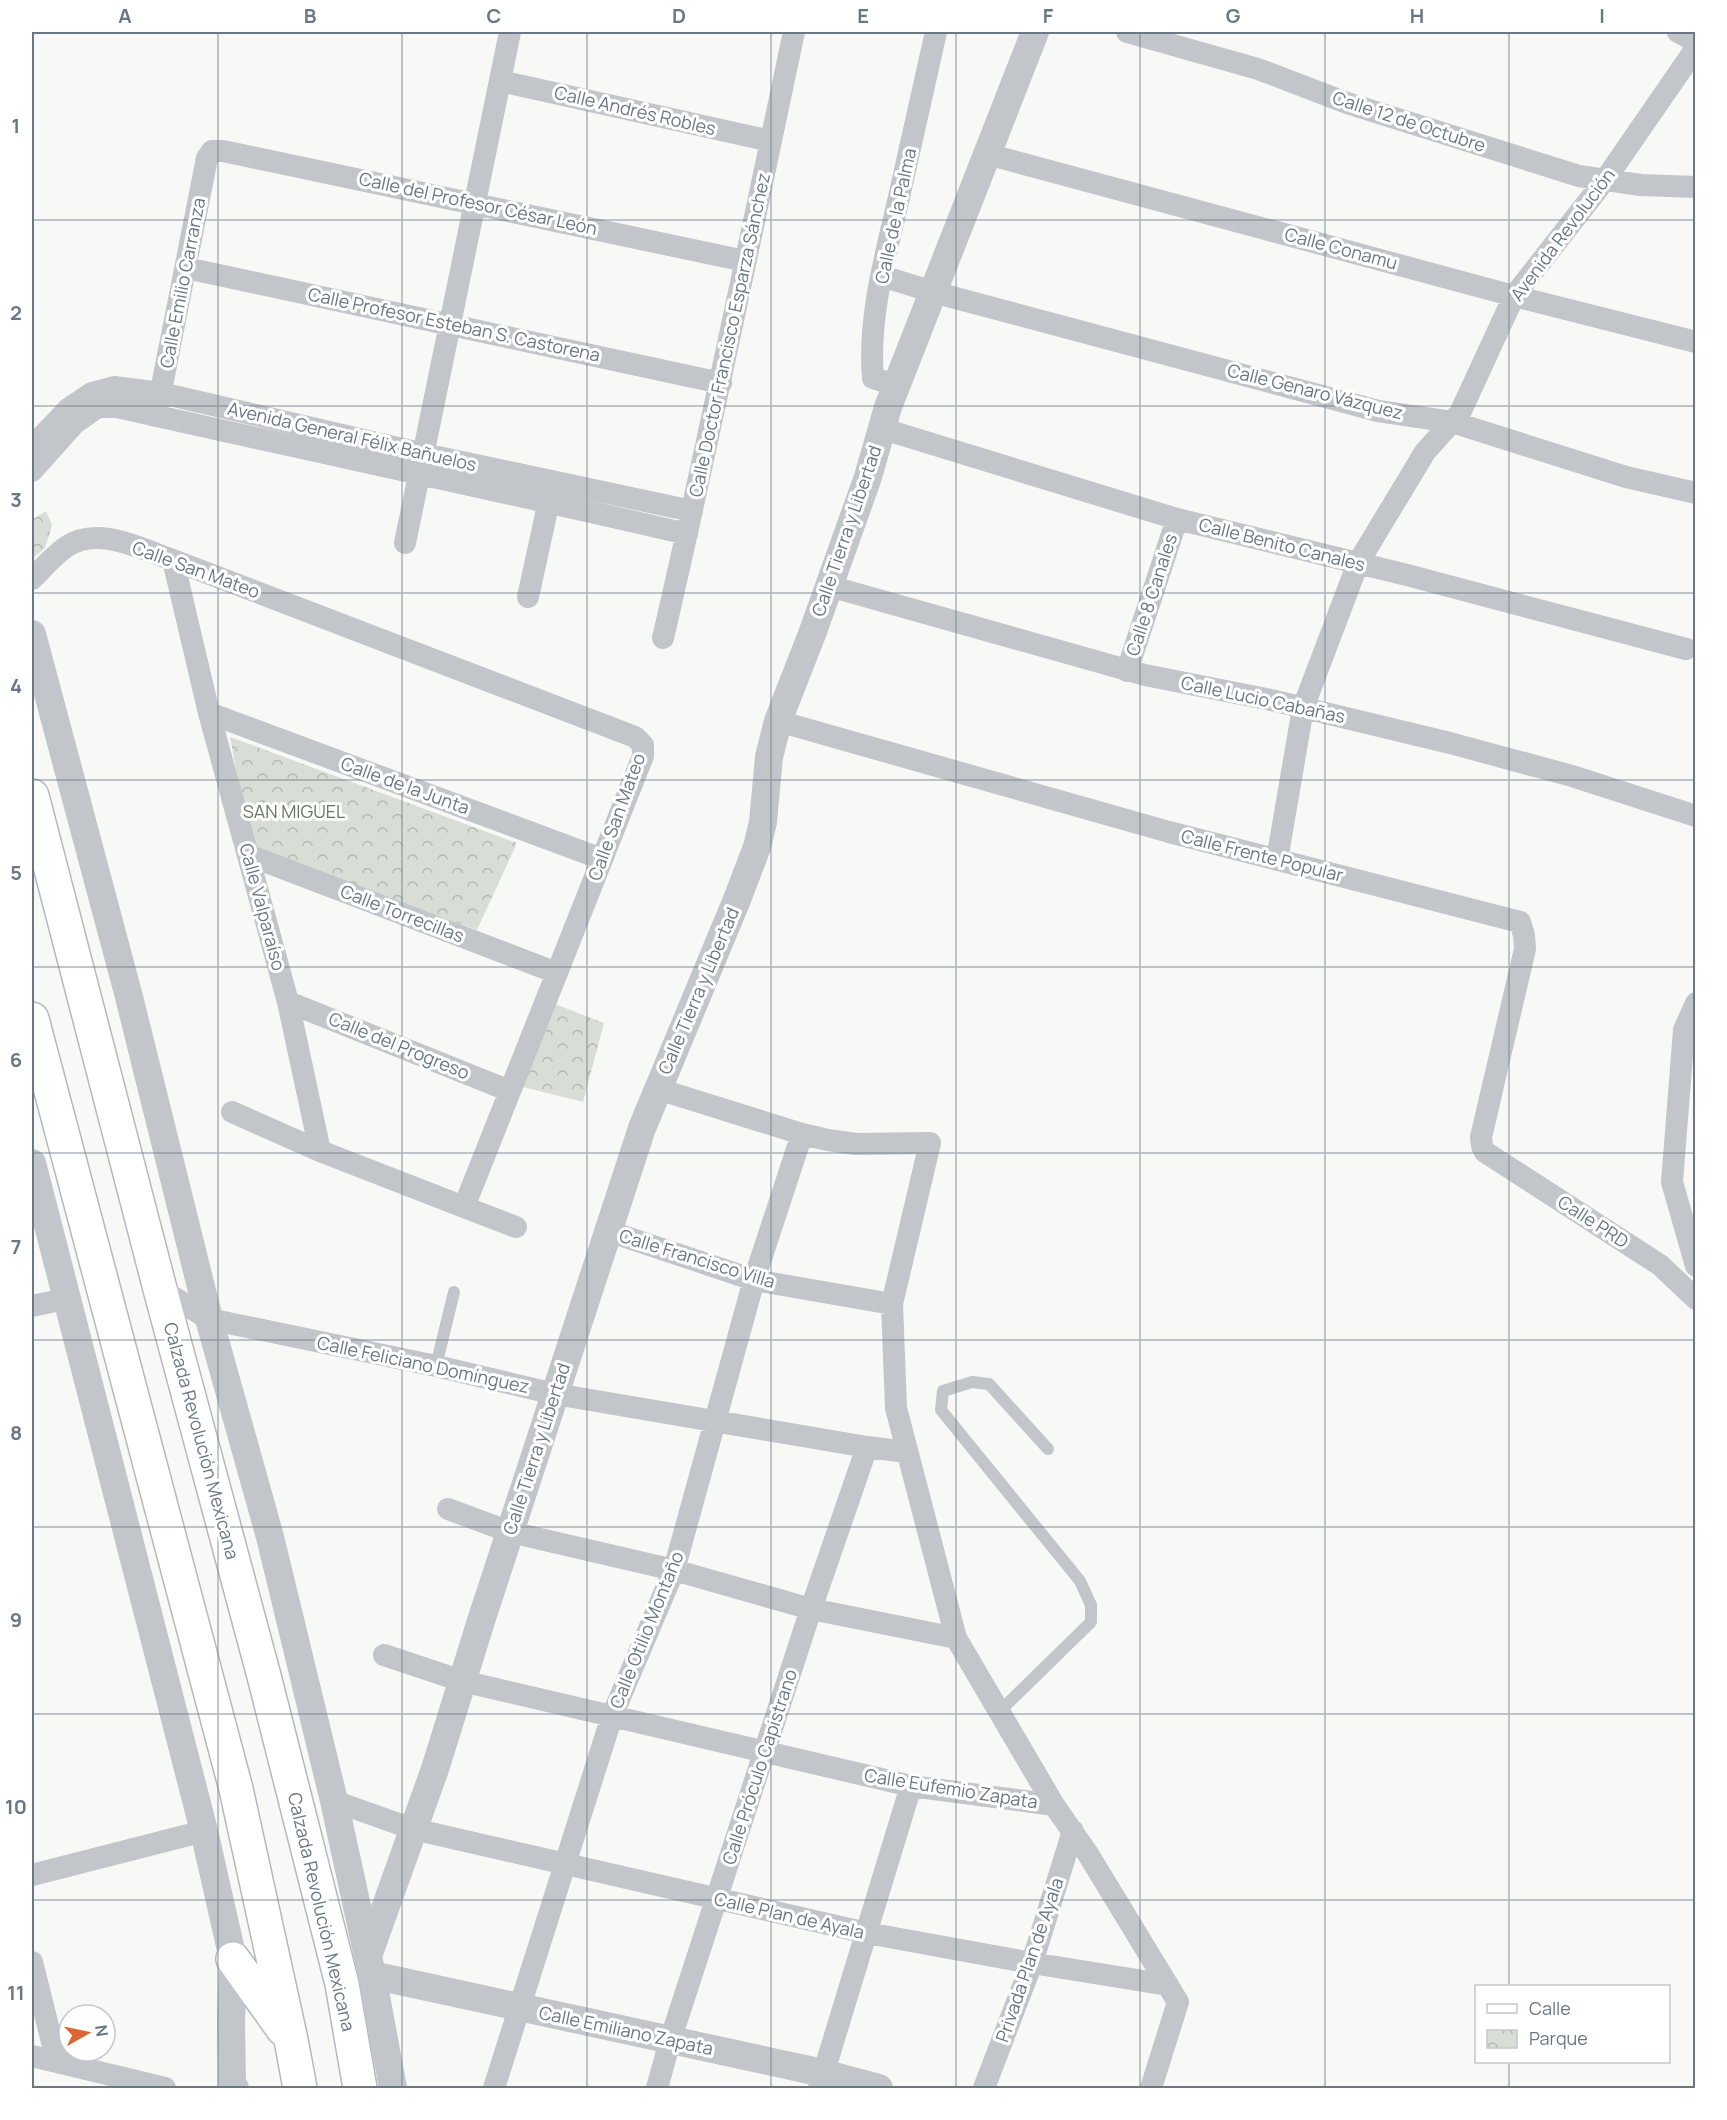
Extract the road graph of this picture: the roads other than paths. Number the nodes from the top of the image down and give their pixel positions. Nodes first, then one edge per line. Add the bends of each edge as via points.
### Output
1 (510, 32) edge
2 (794, 32) edge
3 (936, 32) edge
4 (1035, 32) edge
5 (1127, 32) edge
6 (1678, 32) edge
7 (1695, 42) edge
8 (1695, 48) edge
9 (500, 81) junction
10 (771, 141) junction
11 (212, 151) joint
12 (987, 154) junction
13 (1605, 180) junction
14 (1695, 187) edge
15 (474, 202) junction
16 (745, 261) junction
17 (186, 268) junction
18 (882, 276) junction
19 (933, 292) junction
20 (1514, 296) junction
21 (449, 324) junction
22 (1695, 342) edge
23 (721, 383) junction
24 (896, 385) junction
25 (161, 393) junction
26 (95, 400) junction
27 (156, 416) junction
28 (1452, 422) junction
29 (880, 428) junction
30 (32, 447) edge
31 (421, 464) junction
32 (32, 471) edge
33 (551, 491) junction
34 (1695, 493) edge
35 (692, 511) junction
36 (1177, 519) junction
37 (687, 534) junction
38 (405, 543) dead end
39 (173, 560) junction
40 (1358, 563) junction
41 (32, 579) edge
42 (829, 586) junction
43 (528, 597) dead end
44 (32, 634) edge
45 (663, 638) dead end
46 (1686, 649) dead end
47 (1127, 671) junction
48 (1304, 708) junction
49 (209, 713) junction
50 (778, 721) junction
51 (32, 796) edge
52 (1695, 816) edge
53 (248, 855) junction
54 (602, 859) junction
55 (1277, 860) junction
56 (557, 973) junction
57 (288, 1002) junction
58 (1695, 1003) edge
59 (32, 1020) edge
60 (658, 1089) junction
61 (510, 1091) junction
62 (232, 1112) dead end
63 (801, 1134) junction
64 (320, 1151) junction
65 (1485, 1152) joint
66 (32, 1163) edge
67 (464, 1208) junction
68 (516, 1227) dead end
69 (608, 1232) junction
70 (1695, 1266) edge
71 (754, 1280) junction
72 (160, 1289) junction
73 (454, 1292) dead end
74 (65, 1299) junction
75 (1695, 1299) edge
76 (892, 1304) junction
77 (32, 1306) edge
78 (209, 1319) junction
79 (436, 1366) junction
80 (555, 1394) junction
81 (716, 1421) junction
82 (867, 1447) junction
83 (1048, 1449) dead end
84 (907, 1452) junction
85 (447, 1509) dead end
86 (510, 1532) junction
87 (674, 1570) junction
88 (811, 1609) junction
89 (956, 1638) junction
90 (384, 1654) dead end
91 (462, 1681) junction
92 (999, 1712) junction
93 (612, 1716) junction
94 (765, 1752) junction
95 (911, 1786) junction
96 (334, 1801) junction
97 (1054, 1805) junction
98 (413, 1830) junction
99 (204, 1831) junction
100 (1073, 1831) junction
101 (564, 1864) junction
102 (32, 1875) edge
103 (717, 1900) junction
104 (867, 1933) junction
105 (233, 1959) junction
106 (32, 1962) edge
107 (1032, 1963) junction
108 (370, 1966) junction
109 (1168, 1985) junction
110 (520, 2008) junction
111 (291, 2040) junction
112 (670, 2041) junction
113 (32, 2056) edge
114 (57, 2062) joint
115 (61, 2063) edge
116 (821, 2081) edge
117 (230, 2087) edge
118 (165, 2088) edge
119 (300, 2088) edge
120 (360, 2088) edge
121 (393, 2088) edge
122 (494, 2088) edge
123 (657, 2088) edge
124 (879, 2088) edge
125 (984, 2088) edge
126 (1151, 2088) edge

1 - 9 street
2 - 10 street, Calle Doctor Francisco Esparza Sánchez
3 - 18 street, Calle de la Palma
4 - 12 street, Calle Tierra y Libertad
5 - 13 street, Calle 12 de Octubre via 1258,69 1347,103 1526,160
6 - 7 street
8 - 13 street, Avenida Revolución
9 - 10 street, Calle Andrés Robles
9 - 15 street
10 - 16 street, Calle Doctor Francisco Esparza Sánchez
11 - 15 street, Calle del Profesor César León
11 - 17 street, Calle Emilio Carranza via 207,158
12 - 19 street, Calle Tierra y Libertad
12 - 20 street, Calle Conamu
13 - 14 street, Calle 12 de Octubre via 1641,186
13 - 20 street, Avenida Revolución
15 - 16 street, Calle del Profesor César León
15 - 21 street
16 - 23 street, Calle Doctor Francisco Esparza Sánchez
17 - 21 street, Calle Profesor Esteban S. Castorena
17 - 25 street, Calle Emilio Carranza
18 - 19 street, Calle Genaro Vázquez
18 - 24 street, Calle de la Palma via 873,330 873,378
19 - 24 street, Calle Tierra y Libertad
19 - 28 street, Calle Genaro Vázquez via 1378,411
20 - 22 street, Calle Conamu
20 - 28 street, Avenida Revolución via 1460,413
21 - 23 street, Calle Profesor Esteban S. Castorena
21 - 31 street
23 - 35 street, Calle Doctor Francisco Esparza Sánchez
24 - 29 street, Calle Tierra y Libertad
25 - 26 street, Avenida General Félix Bañuelos via 114,387
25 - 27 street, Calle Emilio Carranza
25 - 31 street, Avenida General Félix Bañuelos
26 - 27 street, Avenida General Félix Bañuelos
26 - 30 street, Avenida General Félix Bañuelos via 68,409
26 - 32 street, Avenida General Félix Bañuelos
27 - 31 street, Avenida General Félix Bañuelos
28 - 34 street, Calle Genaro Vázquez via 1626,477
28 - 40 street, Avenida Revolución via 1425,452
29 - 36 street, Calle Benito Canales
29 - 42 street, Calle Tierra y Libertad via 868,477
31 - 33 street, Avenida General Félix Bañuelos
31 - 38 street
33 - 35 street, Avenida General Félix Bañuelos
33 - 37 street, Avenida General Félix Bañuelos
33 - 43 street
35 - 37 street, Calle Doctor Francisco Esparza Sánchez
36 - 40 street, Calle Benito Canales
36 - 47 street, Calle 8 Canales
37 - 45 street, Calle Doctor Francisco Esparza Sánchez
39 - 41 street, Calle San Mateo via 108,538 84,538 66,546
39 - 49 street, Calle Valparaíso
39 - 54 street, Calle San Mateo via 635,737 642,745 643,756
40 - 46 street, Calle Benito Canales
40 - 48 street, Avenida Revolución
42 - 47 street, Calle Lucio Cabañas
42 - 50 street, Calle Tierra y Libertad
44 - 78 street via 128,993
47 - 48 street, Calle Lucio Cabañas
48 - 52 street, Calle Lucio Cabañas via 1572,776
48 - 55 street, Avenida Revolución
49 - 53 street, Calle Valparaíso
49 - 54 street, Calle de la Junta
50 - 55 street, Calle Frente Popular
50 - 60 street, Calle Tierra y Libertad via 757,847
51 - 72 main road, Calzada Revolución Mexicana
53 - 56 street, Calle Torrecillas
53 - 57 street, Calle Valparaíso
54 - 56 street, Calle San Mateo
55 - 65 street, Calle Frente Popular via 1520,922 1525,949 1481,1137
56 - 61 street, Calle San Mateo
57 - 61 street, Calle del Progreso
57 - 64 street, Calle Valparaíso
58 - 70 street via 1684,1030 1672,1182
59 - 111 main road via 236,1789
60 - 63 street
60 - 69 street, Calle Tierra y Libertad
61 - 67 street, Calle San Mateo
62 - 64 street
63 - 71 street, Calle Otilio Montaño
63 - 76 street via 856,1143 930,1143
64 - 67 street
65 - 75 street, Calle PRD via 1660,1265
66 - 74 street
67 - 68 street
69 - 71 street, Calle Francisco Villa
69 - 80 street, Calle Tierra y Libertad
71 - 76 street, Calle Francisco Villa
71 - 81 street, Calle Otilio Montaño
72 - 78 street, Calle Feliciano Domínguez
72 - 120 main road, Calzada Revolución Mexicana via 342,1984
73 - 79 lane
74 - 77 street
74 - 99 street
76 - 84 street via 897,1408
78 - 79 street, Calle Feliciano Domínguez
78 - 96 street via 270,1537
79 - 80 street, Calle Feliciano Domínguez
80 - 81 street, Calle Feliciano Domínguez
80 - 86 street, Calle Tierra y Libertad
81 - 82 street, Calle Feliciano Domínguez
81 - 87 street, Calle Otilio Montaño
82 - 84 street, Calle Feliciano Domínguez
82 - 88 street, Calle Próculo Capistrano
83 - 92 lane via 989,1384 972,1382 943,1391 941,1410 1080,1581 1091,1605 1091,1622
84 - 89 street
85 - 86 street
86 - 87 street
86 - 91 street, Calle Tierra y Libertad
87 - 88 street
87 - 93 street, Calle Otilio Montaño
88 - 89 street
88 - 94 street, Calle Próculo Capistrano
89 - 92 street
90 - 91 street, Calle Eufemio Zapata
91 - 93 street, Calle Eufemio Zapata
91 - 98 street, Calle Tierra y Libertad
92 - 97 street
93 - 94 street, Calle Eufemio Zapata
93 - 101 street, Calle Otilio Montaño
94 - 95 street, Calle Eufemio Zapata
94 - 103 street, Calle Próculo Capistrano
95 - 97 street, Calle Eufemio Zapata
95 - 104 street
96 - 98 street, Calle Plan de Ayala
96 - 108 street
97 - 100 street
98 - 101 street, Calle Plan de Ayala
98 - 108 street, Calle Tierra y Libertad
99 - 102 street
99 - 105 street
100 - 107 street, Privada Plan de Ayala
100 - 109 street
101 - 103 street, Calle Plan de Ayala
101 - 110 street, Calle Otilio Montaño
103 - 104 street, Calle Plan de Ayala
103 - 112 street, Calle Próculo Capistrano
104 - 107 street, Calle Plan de Ayala
104 - 116 street
105 - 111 main road
105 - 117 street
106 - 114 street
107 - 109 street, Calle Plan de Ayala
107 - 125 street, Privada Plan de Ayala
108 - 110 street, Calle Emiliano Zapata
108 - 121 street
109 - 126 street via 1178,2002
110 - 112 street, Calle Emiliano Zapata
110 - 122 street, Calle Otilio Montaño
111 - 119 main road
112 - 116 street, Calle Emiliano Zapata
112 - 123 street, Calle Próculo Capistrano
113 - 114 street
115 - 118 street
116 - 124 street, Calle Emiliano Zapata

